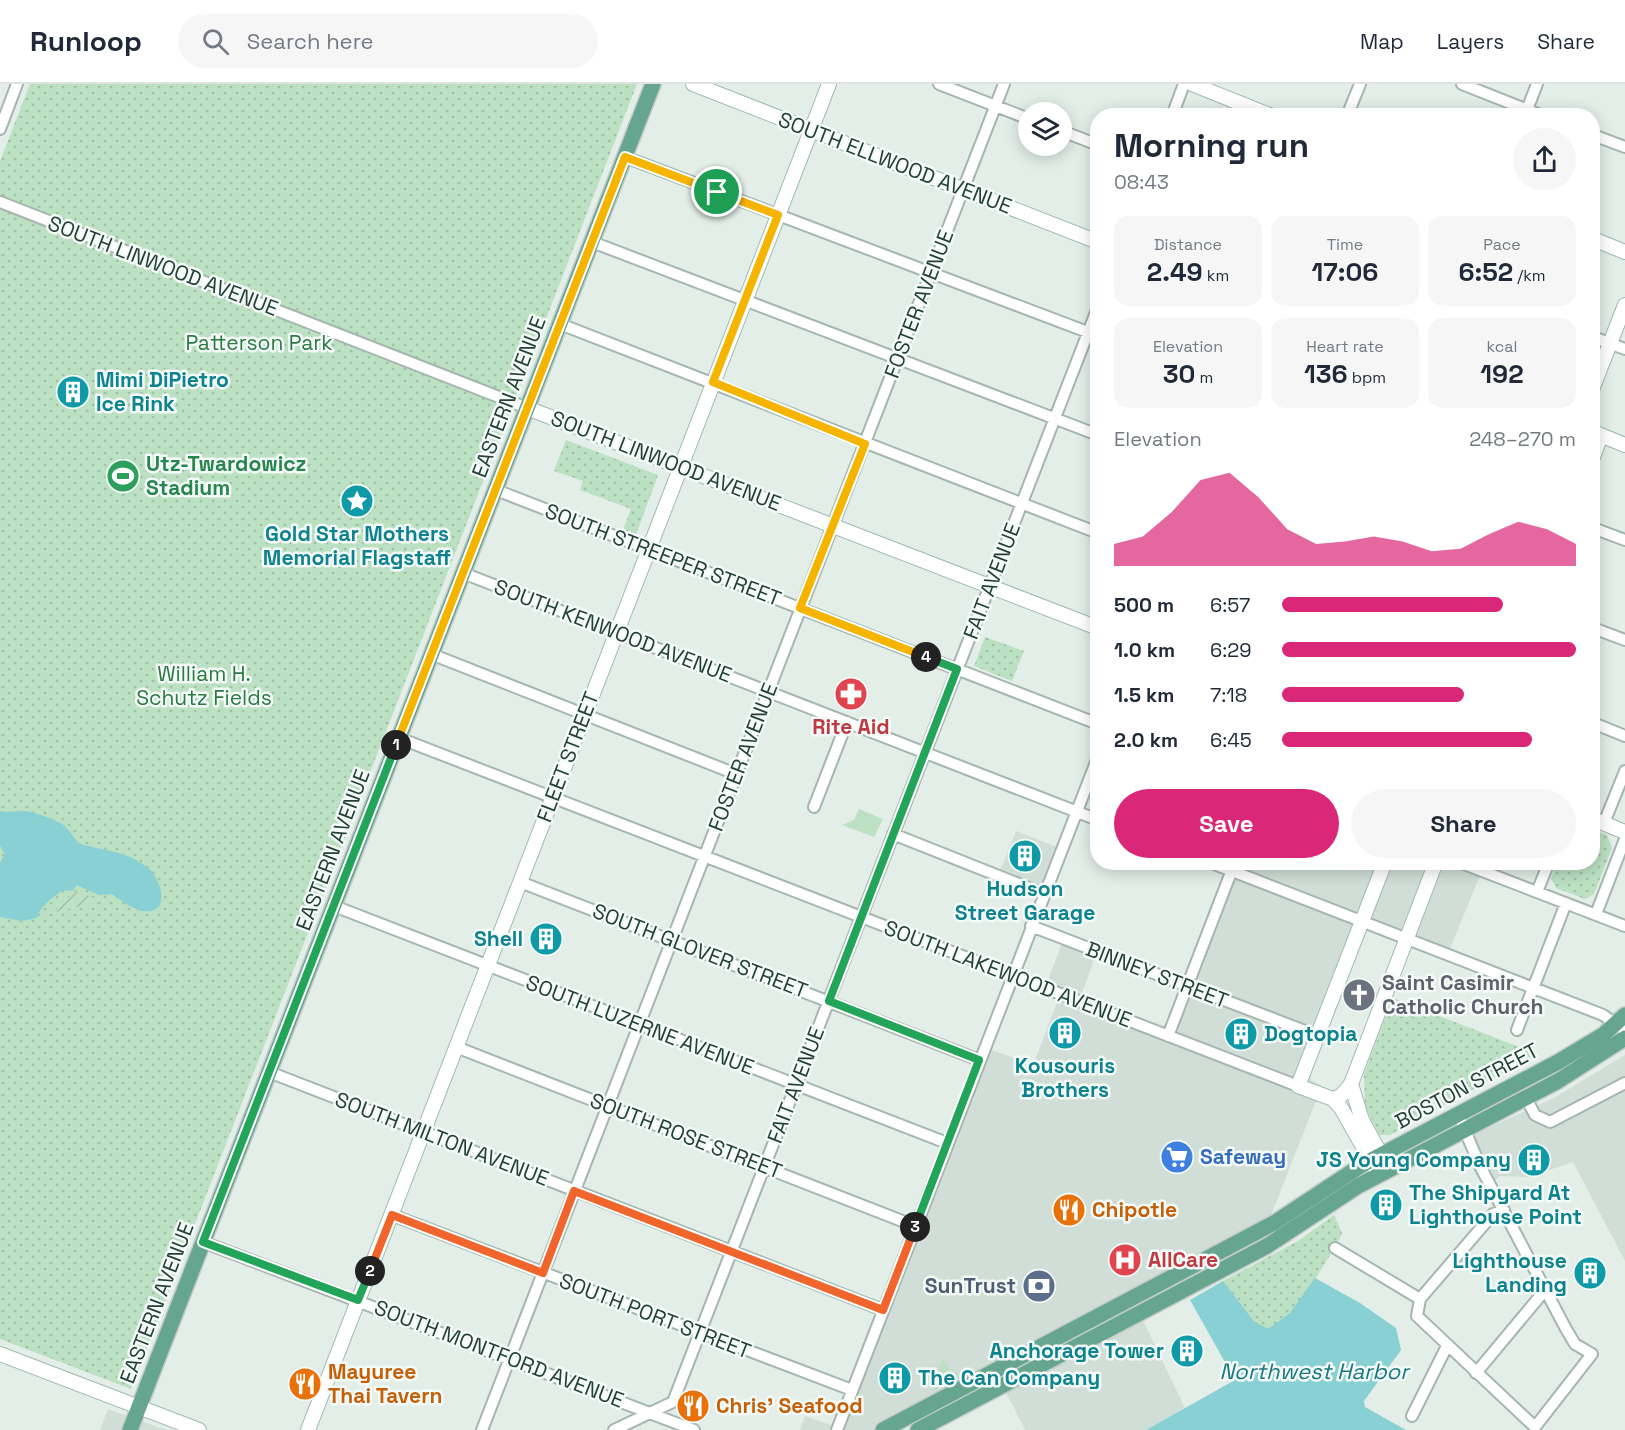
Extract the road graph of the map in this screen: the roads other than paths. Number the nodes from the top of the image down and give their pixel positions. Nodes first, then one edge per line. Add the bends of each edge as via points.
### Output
1 (17, 84) edge
2 (653, 84) edge
3 (693, 84) edge
4 (829, 84) edge
5 (939, 84) edge
6 (1004, 84) edge
7 (1184, 84) edge
8 (1192, 84) edge
9 (1360, 84) edge
10 (1462, 84) edge
11 (1537, 84) edge
12 (995, 106) junction
13 (1175, 108) edge
14 (1252, 108) edge
15 (1350, 108) edge
16 (1517, 108) edge
17 (1528, 108) edge
18 (3, 109) edge
19 (1018, 114) edge
20 (0, 129) edge
21 (811, 130) junction
22 (1072, 135) edge
23 (1600, 138) edge
24 (1090, 142) edge
25 (1625, 147) edge
26 (625, 157) junction
27 (964, 189) junction
28 (0, 202) edge
29 (778, 215) junction
30 (1090, 239) edge
31 (592, 242) junction
32 (1600, 242) edge
33 (1625, 252) edge
34 (931, 273) junction
35 (746, 300) junction
36 (1625, 305) edge
37 (560, 324) junction
38 (1090, 333) edge
39 (1600, 339) edge
40 (1090, 341) edge
41 (1610, 343) junction
42 (1625, 349) edge
43 (898, 358) junction
44 (1600, 369) edge
45 (713, 382) junction
46 (527, 408) junction
47 (1055, 418) junction
48 (1090, 432) edge
49 (1600, 435) edge
50 (865, 444) junction
51 (1625, 445) edge
52 (681, 468) junction
53 (496, 490) junction
54 (1022, 504) junction
55 (833, 525) junction
56 (1090, 530) edge
57 (1600, 531) edge
58 (1625, 540) edge
59 (649, 549) junction
60 (463, 573) junction
61 (990, 586) junction
62 (800, 608) junction
63 (1090, 624) edge
64 (1600, 631) edge
65 (616, 633) junction
66 (1625, 640) edge
67 (431, 654) junction
68 (957, 669) junction
69 (768, 692) junction
70 (584, 716) junction
71 (1090, 721) edge
72 (847, 722) junction
73 (1600, 726) edge
74 (1625, 736) edge
75 (399, 738) junction
76 (925, 753) junction
77 (1625, 771) edge
78 (736, 774) junction
79 (1090, 777) edge
80 (553, 798) junction
81 (814, 807) dead end
82 (1076, 812) junction
83 (1090, 817) edge
84 (1600, 819) edge
85 (1600, 821) edge
86 (1625, 832) edge
87 (893, 834) junction
88 (1625, 839) edge
89 (704, 856) junction
90 (1232, 870) edge
91 (1240, 870) edge
92 (1382, 870) edge
93 (1433, 870) edge
94 (1481, 870) edge
95 (1546, 870) edge
96 (520, 882) junction
97 (1538, 892) junction
98 (1044, 894) junction
99 (1566, 903) junction
100 (334, 906) junction
101 (1596, 914) junction
102 (861, 917) junction
103 (1362, 921) junction
104 (1031, 926) junction
105 (1625, 926) edge
106 (1407, 939) junction
107 (672, 940) junction
108 (489, 966) junction
109 (1012, 975) junction
110 (1533, 987) junction
111 (1186, 988) junction
112 (829, 1001) junction
113 (1622, 1023) edge
114 (639, 1024) junction
115 (1517, 1030) dead end
116 (1168, 1036) junction
117 (1318, 1036) junction
118 (1625, 1038) edge
119 (456, 1047) junction
120 (979, 1060) junction
121 (269, 1072) junction
122 (1625, 1083) edge
123 (1351, 1084) junction
124 (796, 1085) junction
125 (1298, 1086) junction
126 (1526, 1098) junction
127 (1333, 1099) junction
128 (608, 1106) junction
129 (1458, 1114) junction
130 (1465, 1130) junction
131 (423, 1132) junction
132 (946, 1143) junction
133 (1376, 1157) junction
134 (765, 1166) junction
135 (1384, 1172) junction
136 (574, 1191) junction
137 (1504, 1210) junction
138 (392, 1215) junction
139 (915, 1226) junction
140 (203, 1242) junction
141 (1335, 1248) dead end
142 (732, 1251) junction
143 (543, 1273) junction
144 (1546, 1289) junction
145 (1420, 1299) junction
146 (358, 1300) junction
147 (883, 1310) junction
148 (700, 1334) junction
149 (1447, 1346) junction
150 (0, 1353) edge
151 (509, 1359) junction
152 (1476, 1373) junction
153 (852, 1390) junction
154 (139, 1407) junction
155 (650, 1413) junction
156 (1412, 1416) dead end
157 (130, 1430) edge
158 (199, 1430) edge
159 (308, 1430) edge
160 (482, 1430) edge
161 (614, 1430) edge
162 (693, 1430) edge
163 (837, 1430) edge
164 (883, 1430) edge
165 (918, 1430) edge

1 - 18 street
2 - 26 main road, EASTERN AVENUE
3 - 21 street, SOUTH ELLWOOD AVENUE
4 - 21 street, FLEET STREET
5 - 12 street
6 - 12 street, FOSTER AVENUE
7 - 13 street
8 - 14 street
9 - 15 street
10 - 16 street
11 - 17 street
12 - 19 street
12 - 27 street, FOSTER AVENUE
18 - 20 street
21 - 27 street, SOUTH ELLWOOD AVENUE
21 - 29 street, FLEET STREET
22 - 24 street
23 - 25 street
26 - 29 street
26 - 31 main road, EASTERN AVENUE
27 - 30 street, SOUTH ELLWOOD AVENUE
27 - 34 street, FOSTER AVENUE
28 - 46 street, SOUTH LINWOOD AVENUE
29 - 34 street
29 - 35 street, FLEET STREET
31 - 35 street
31 - 37 main road, EASTERN AVENUE
32 - 33 street
34 - 38 street
34 - 43 street, FOSTER AVENUE
35 - 43 street
35 - 45 street, FLEET STREET
36 - 41 street
37 - 45 street
37 - 46 main road, EASTERN AVENUE
39 - 41 street
40 - 47 street, FAIT AVENUE
41 - 42 street
41 - 44 street
43 - 47 street
43 - 50 street, FOSTER AVENUE
45 - 50 street
45 - 52 street, FLEET STREET
46 - 52 street, SOUTH LINWOOD AVENUE
46 - 53 main road, EASTERN AVENUE
47 - 48 street
47 - 54 street, FAIT AVENUE
49 - 51 street
50 - 54 street
50 - 55 street, FOSTER AVENUE
52 - 55 street, SOUTH LINWOOD AVENUE
52 - 59 street, FLEET STREET
53 - 59 street, SOUTH STREEPER STREET
53 - 60 main road, EASTERN AVENUE
54 - 56 street
54 - 61 street, FAIT AVENUE
55 - 61 street, SOUTH LINWOOD AVENUE
55 - 62 street, FOSTER AVENUE
57 - 58 street
59 - 62 street, SOUTH STREEPER STREET
59 - 65 street, FLEET STREET
60 - 65 street, SOUTH KENWOOD AVENUE
60 - 67 main road, EASTERN AVENUE
61 - 63 street, SOUTH LINWOOD AVENUE
61 - 68 street, FAIT AVENUE
62 - 68 street, SOUTH STREEPER STREET
62 - 69 street, FOSTER AVENUE
64 - 66 street
65 - 69 street, SOUTH KENWOOD AVENUE
65 - 70 street, FLEET STREET
67 - 70 street
67 - 75 main road, EASTERN AVENUE
68 - 71 street, SOUTH STREEPER STREET
68 - 76 street, FAIT AVENUE
69 - 72 street, SOUTH KENWOOD AVENUE
69 - 78 street, FOSTER AVENUE
70 - 78 street
70 - 80 street, FLEET STREET
72 - 76 street, SOUTH KENWOOD AVENUE
72 - 81 street
73 - 74 street
75 - 80 street, SOUTH LAKEWOOD AVENUE
75 - 100 main road, EASTERN AVENUE
76 - 82 street, SOUTH KENWOOD AVENUE
76 - 87 street, FAIT AVENUE
77 - 84 street
78 - 89 street, FOSTER AVENUE
79 - 82 street
80 - 89 street, SOUTH LAKEWOOD AVENUE
80 - 96 street, FLEET STREET
82 - 83 street, SOUTH KENWOOD AVENUE
82 - 98 street
85 - 86 street
87 - 98 street
87 - 102 street, FAIT AVENUE
88 - 101 street
89 - 102 street, SOUTH LAKEWOOD AVENUE
89 - 107 street, FOSTER AVENUE
90 - 111 street
91 - 103 street
92 - 103 street
93 - 106 street
94 - 97 street
95 - 97 street
96 - 107 street, SOUTH GLOVER STREET
96 - 108 street, FLEET STREET
97 - 99 street
98 - 104 street
99 - 101 street
99 - 110 street
100 - 108 street, SOUTH LUZERNE AVENUE
100 - 121 main road, EASTERN AVENUE
101 - 105 street
102 - 109 street, SOUTH LAKEWOOD AVENUE
102 - 112 street, FAIT AVENUE
103 - 106 street
103 - 117 street
104 - 109 street
104 - 111 street, BINNEY STREET
106 - 110 street
106 - 123 street
107 - 112 street, SOUTH GLOVER STREET
107 - 114 street, FOSTER AVENUE
108 - 114 street, SOUTH LUZERNE AVENUE
108 - 119 street, FLEET STREET
109 - 116 street, SOUTH LAKEWOOD AVENUE
109 - 120 street
110 - 113 street
110 - 115 street
111 - 116 street
111 - 117 street, BINNEY STREET
112 - 120 street, SOUTH GLOVER STREET
112 - 124 street, FAIT AVENUE
113 - 129 main road, BOSTON STREET via 1558,1062
114 - 124 street, SOUTH LUZERNE AVENUE
114 - 128 street, FOSTER AVENUE
116 - 125 street, SOUTH LAKEWOOD AVENUE
117 - 125 street
118 - 126 main road, BOSTON STREET
119 - 128 street, SOUTH ROSE STREET
119 - 131 street, FLEET STREET
120 - 132 street
121 - 131 street, SOUTH MILTON AVENUE
121 - 140 main road, EASTERN AVENUE
122 - 126 street via 1550,1122 1535,1115
123 - 127 street
123 - 133 street
124 - 132 street, SOUTH LUZERNE AVENUE
124 - 134 street, FAIT AVENUE
125 - 127 street, SOUTH LAKEWOOD AVENUE
126 - 130 main road, BOSTON STREET
127 - 133 street
128 - 134 street, SOUTH ROSE STREET
128 - 136 street, FOSTER AVENUE
129 - 130 street
129 - 133 main road, BOSTON STREET
130 - 135 main road, BOSTON STREET
130 - 137 street
131 - 136 street, SOUTH MILTON AVENUE
131 - 138 street, FLEET STREET
132 - 139 street
133 - 135 street
133 - 164 main road, BOSTON STREET via 1254,1234
134 - 139 street, SOUTH ROSE STREET
134 - 142 street, FAIT AVENUE
135 - 165 main road, BOSTON STREET via 1268,1246
136 - 142 street, SOUTH MILTON AVENUE
136 - 143 street, FOSTER AVENUE
137 - 144 street
137 - 145 street via 1493,1214
138 - 143 street, SOUTH PORT STREET
138 - 146 street, FLEET STREET
139 - 147 street
140 - 146 street, SOUTH MONTFORD AVENUE
140 - 154 main road, EASTERN AVENUE
141 - 145 street
142 - 147 street, SOUTH MILTON AVENUE
142 - 148 street, FAIT AVENUE
143 - 148 street, SOUTH PORT STREET
143 - 151 street, FOSTER AVENUE
144 - 152 street
144 - 152 street via 1575,1344 1592,1354 1535,1427
145 - 149 street via 1417,1316
146 - 151 street, SOUTH MONTFORD AVENUE
146 - 159 street, FLEET STREET
147 - 153 street
148 - 153 street, SOUTH PORT STREET
148 - 155 street, FAIT AVENUE via 673,1402
149 - 152 street
149 - 156 street
150 - 154 street
151 - 155 street, SOUTH MONTFORD AVENUE
151 - 160 street, FOSTER AVENUE
153 - 163 street
154 - 157 main road, EASTERN AVENUE
154 - 158 street
155 - 161 street, FAIT AVENUE
155 - 162 street, SOUTH MONTFORD AVENUE

